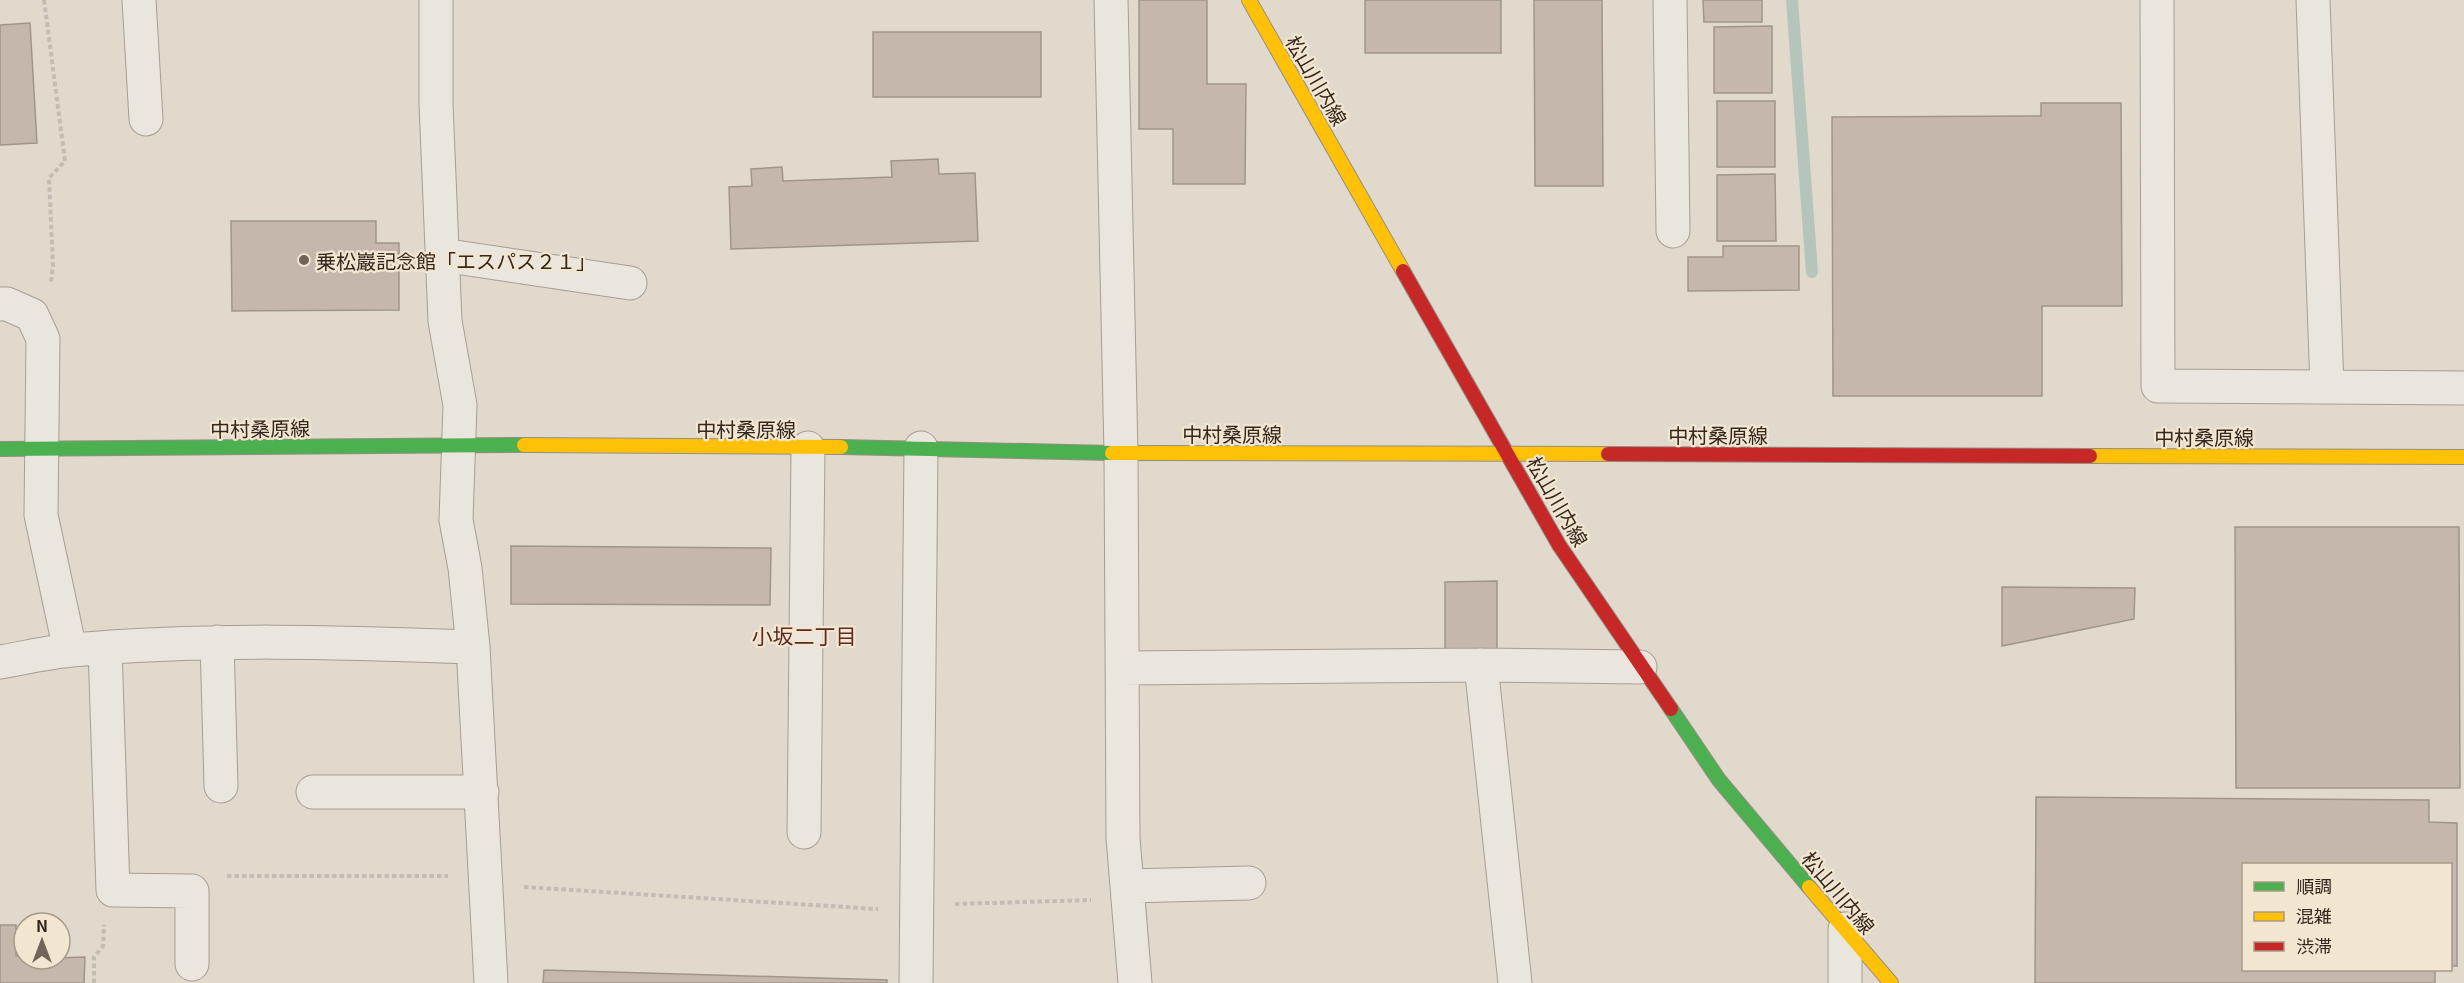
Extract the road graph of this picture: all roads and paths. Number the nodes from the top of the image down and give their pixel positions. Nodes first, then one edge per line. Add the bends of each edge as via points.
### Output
1 (44, 0) edge
2 (139, 0) edge
3 (436, 0) edge
4 (1111, 0) edge
5 (1249, 0) edge
6 (1670, 0) edge
7 (2157, 0) edge
8 (2313, 0) edge
9 (146, 119) dead end
10 (1673, 231) dead end
11 (442, 255) junction
12 (630, 283) dead end
13 (0, 304) edge
14 (32, 315) junction
15 (2327, 387) junction
16 (2464, 388) edge
17 (458, 445) junction
18 (808, 448) junction
19 (921, 448) junction
20 (0, 449) edge
21 (41, 450) junction
22 (1120, 453) junction
23 (1507, 453) junction
24 (2464, 457) edge
25 (217, 642) junction
26 (473, 646) junction
27 (105, 648) junction
28 (70, 650) junction
29 (0, 662) edge
30 (1481, 665) junction
31 (1640, 667) junction
32 (1122, 668) junction
33 (221, 786) dead end
34 (313, 792) dead end
35 (482, 792) junction
36 (804, 832) dead end
37 (487, 881) junction
38 (1248, 883) dead end
39 (112, 890) junction
40 (192, 891) junction
41 (1127, 892) junction
42 (916, 905) junction
43 (1845, 929) junction
44 (192, 964) dead end
45 (94, 983) edge
46 (491, 983) edge
47 (915, 983) edge
48 (1135, 983) edge
49 (1515, 983) edge
50 (1845, 983) edge
51 (1891, 983) edge

1 - 14 path via 65,161 50,178 51,285 43,304
2 - 9 street
3 - 11 street
4 - 22 street
5 - 23 street, 松山川内線
6 - 10 street
7 - 15 street via 2157,386
8 - 15 street
11 - 12 street
11 - 17 street via 445,321 460,405
13 - 14 street
14 - 21 street via 43,339
15 - 16 street
17 - 18 street, 中村桑原線
17 - 21 street, 中村桑原線
17 - 26 street via 456,520
18 - 19 street, 中村桑原線
18 - 36 street
19 - 22 street, 中村桑原線
19 - 42 street
20 - 21 street, 中村桑原線
21 - 28 street via 41,515
22 - 23 street, 中村桑原線
22 - 32 street
23 - 24 street, 中村桑原線
23 - 31 street, 松山川内線 via 1559,545
25 - 26 street via 301,640
25 - 27 street
25 - 33 street
26 - 35 street
27 - 28 street
27 - 39 street
28 - 29 street
30 - 31 street
30 - 32 street
30 - 49 street
31 - 43 street, 松山川内線 via 1719,780
32 - 41 street
34 - 35 street
35 - 37 street
37 - 40 path via 213,876
37 - 42 path via 873,910
37 - 46 street
38 - 41 street
39 - 40 street
39 - 45 path via 105,907 103,946 94,957
40 - 44 street
41 - 42 path
41 - 48 street
42 - 47 street
43 - 50 street
43 - 51 street, 松山川内線

